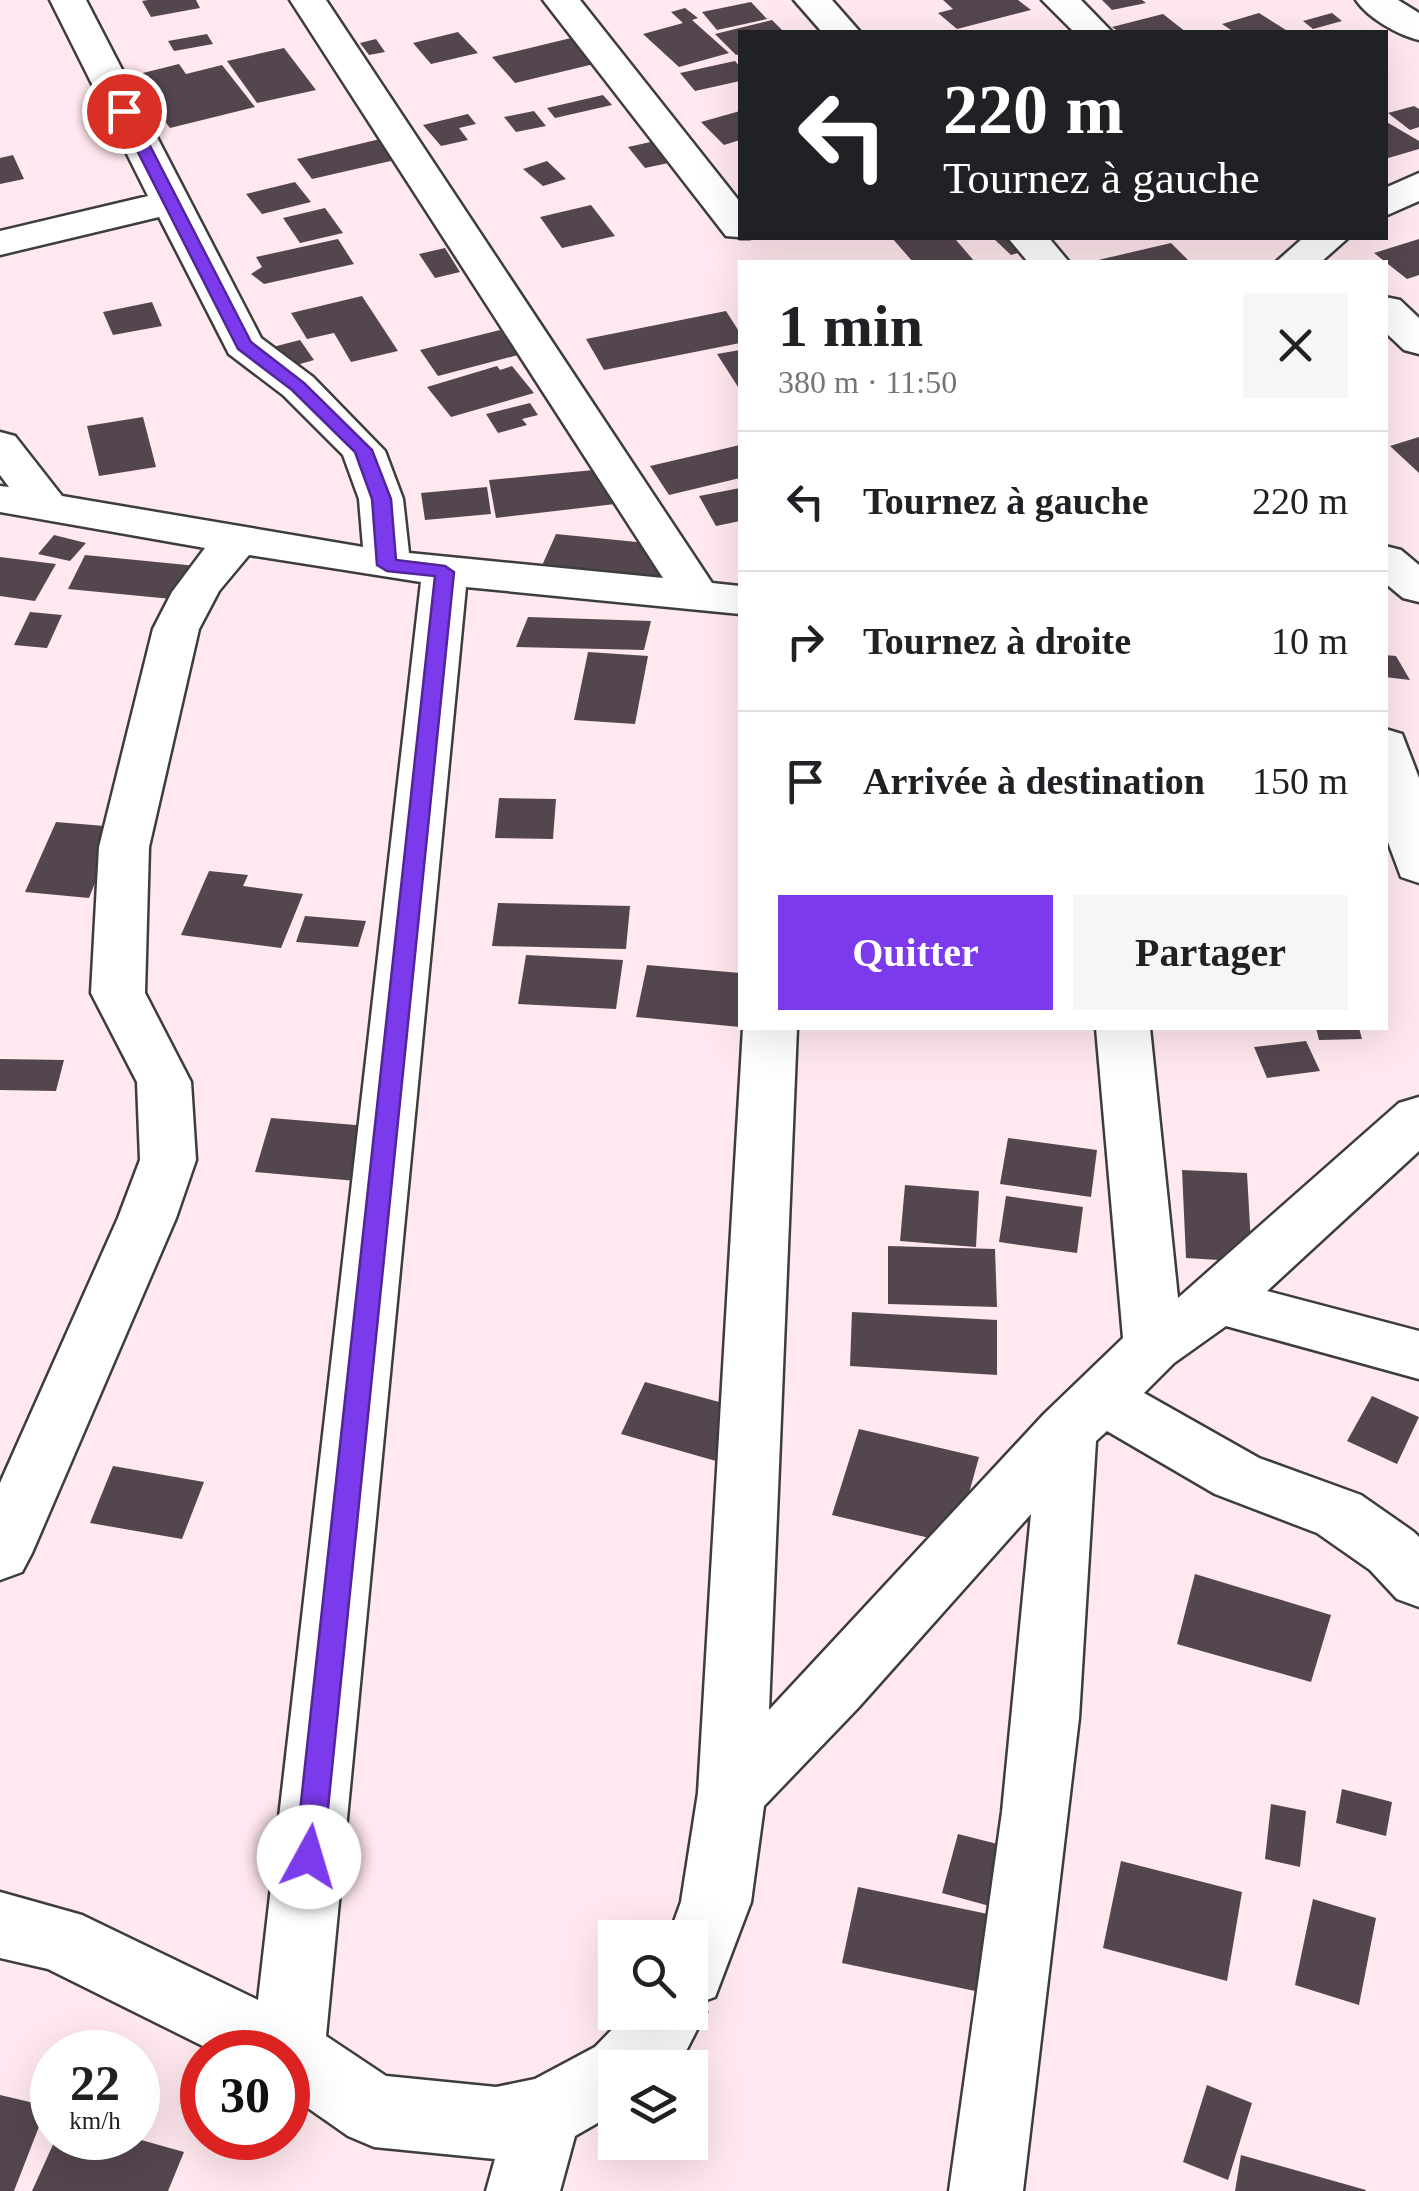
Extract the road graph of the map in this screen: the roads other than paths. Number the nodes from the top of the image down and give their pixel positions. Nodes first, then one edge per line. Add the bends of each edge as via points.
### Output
1 (68, 0) edge
2 (308, 0) edge
3 (561, 0) edge
4 (812, 0) edge
5 (1060, 0) edge
6 (1374, 0) edge
7 (1419, 28) edge
8 (840, 30) edge
9 (1092, 30) edge
10 (1419, 186) edge
11 (173, 202) junction
12 (1388, 202) edge
13 (738, 225) edge
14 (749, 240) edge
15 (1030, 240) edge
16 (0, 243) edge
17 (765, 260) edge
18 (1048, 260) edge
19 (1388, 312) edge
20 (1419, 341) edge
21 (0, 445) edge
22 (0, 500) edge
23 (48, 508) junction
24 (238, 540) junction
25 (1388, 562) edge
26 (387, 565) junction
27 (445, 572) junction
28 (1419, 588) edge
29 (718, 597) edge
30 (1388, 715) edge
31 (1419, 720) edge
32 (1388, 756) edge
33 (1419, 865) edge
34 (770, 1030) edge
35 (1123, 1030) edge
36 (1419, 1118) edge
37 (1218, 1301) junction
38 (1153, 1346) junction
39 (1419, 1355) edge
40 (1084, 1415) junction
41 (0, 1553) edge
42 (1419, 1580) edge
43 (732, 1793) junction
44 (708, 1924) edge
45 (0, 1925) edge
46 (243, 2030) edge
47 (290, 2030) edge
48 (660, 2030) edge
49 (641, 2050) edge
50 (310, 2067) edge
51 (598, 2083) edge
52 (545, 2113) junction
53 (523, 2191) edge
54 (986, 2191) edge

1 - 11 street
2 - 29 street
3 - 13 street
4 - 8 street
5 - 9 street
6 - 7 street
10 - 12 street
11 - 16 street
11 - 26 street via 244,345 363,450 382,499
14 - 17 street
15 - 18 street
19 - 20 street
21 - 23 street
22 - 23 street
23 - 24 street
24 - 26 street
24 - 41 street via 209,569 176,629 124,847 118,993 164,1082 168,1160
25 - 28 street
26 - 27 street
27 - 29 street
27 - 47 street
30 - 31 street
32 - 33 street
34 - 43 street
35 - 38 street
36 - 37 street
37 - 38 street
37 - 39 street
38 - 40 street
40 - 42 street via 1339,1514 1392,1551
40 - 43 street
40 - 54 street
43 - 44 street
45 - 46 street via 57,1938
48 - 49 street
50 - 52 street via 374,2111 496,2124
51 - 52 street
52 - 53 street

